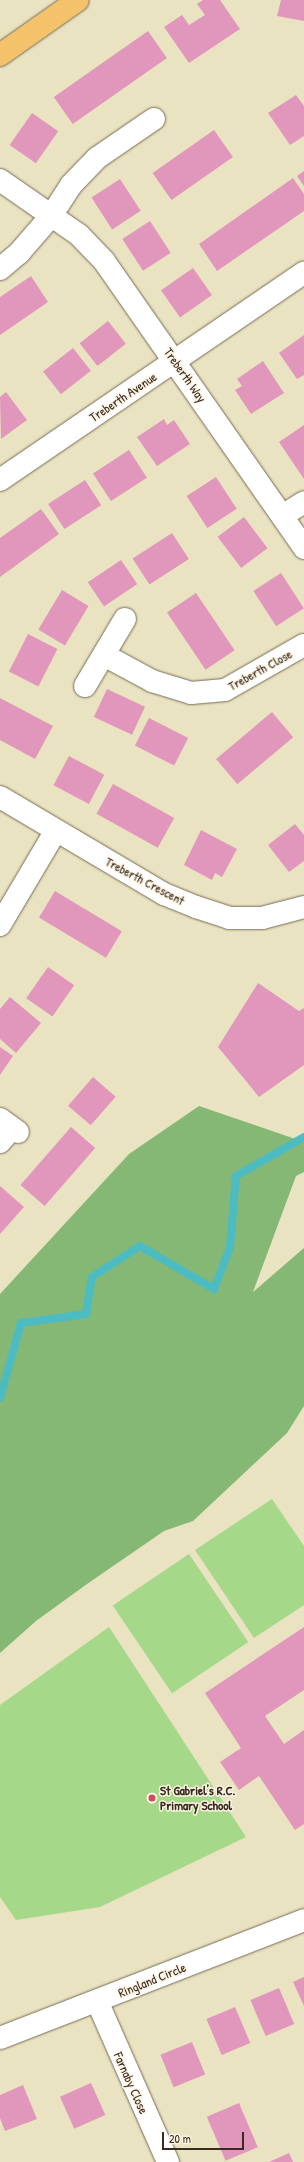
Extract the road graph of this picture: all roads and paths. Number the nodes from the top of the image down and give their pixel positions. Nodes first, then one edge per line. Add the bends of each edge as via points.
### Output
1 (78, 0) edge
2 (0, 55) edge
3 (154, 119) dead end
4 (0, 180) edge
5 (51, 216) junction
6 (0, 268) edge
7 (304, 272) edge
8 (176, 361) junction
9 (0, 480) edge
10 (304, 502) edge
11 (282, 516) junction
12 (304, 548) edge
13 (125, 619) dead end
14 (304, 645) edge
15 (104, 655) junction
16 (85, 686) dead end
17 (0, 797) edge
18 (55, 832) junction
19 (304, 907) edge
20 (0, 925) edge
21 (304, 1920) edge
22 (97, 2002) junction
23 (0, 2038) edge
24 (168, 2162) edge

1 - 2 main road
3 - 5 street via 97,158 70,185
4 - 5 street, Treberth Way
5 - 6 street
5 - 8 street, Treberth Way via 79,235 104,261
7 - 8 street, Treberth Avenue
8 - 9 street, Treberth Avenue
8 - 11 street, Treberth Way
10 - 11 street
11 - 12 street, Treberth Way
13 - 15 street
14 - 15 street, Treberth Close via 225,690 191,693 152,681
15 - 16 street
17 - 18 street, Treberth Crescent
18 - 19 street, Treberth Crescent via 164,894 230,918 262,918
18 - 20 street
21 - 22 street, Ringland Circle
22 - 23 street, Ringland Circle
22 - 24 street, Farnaby Close

